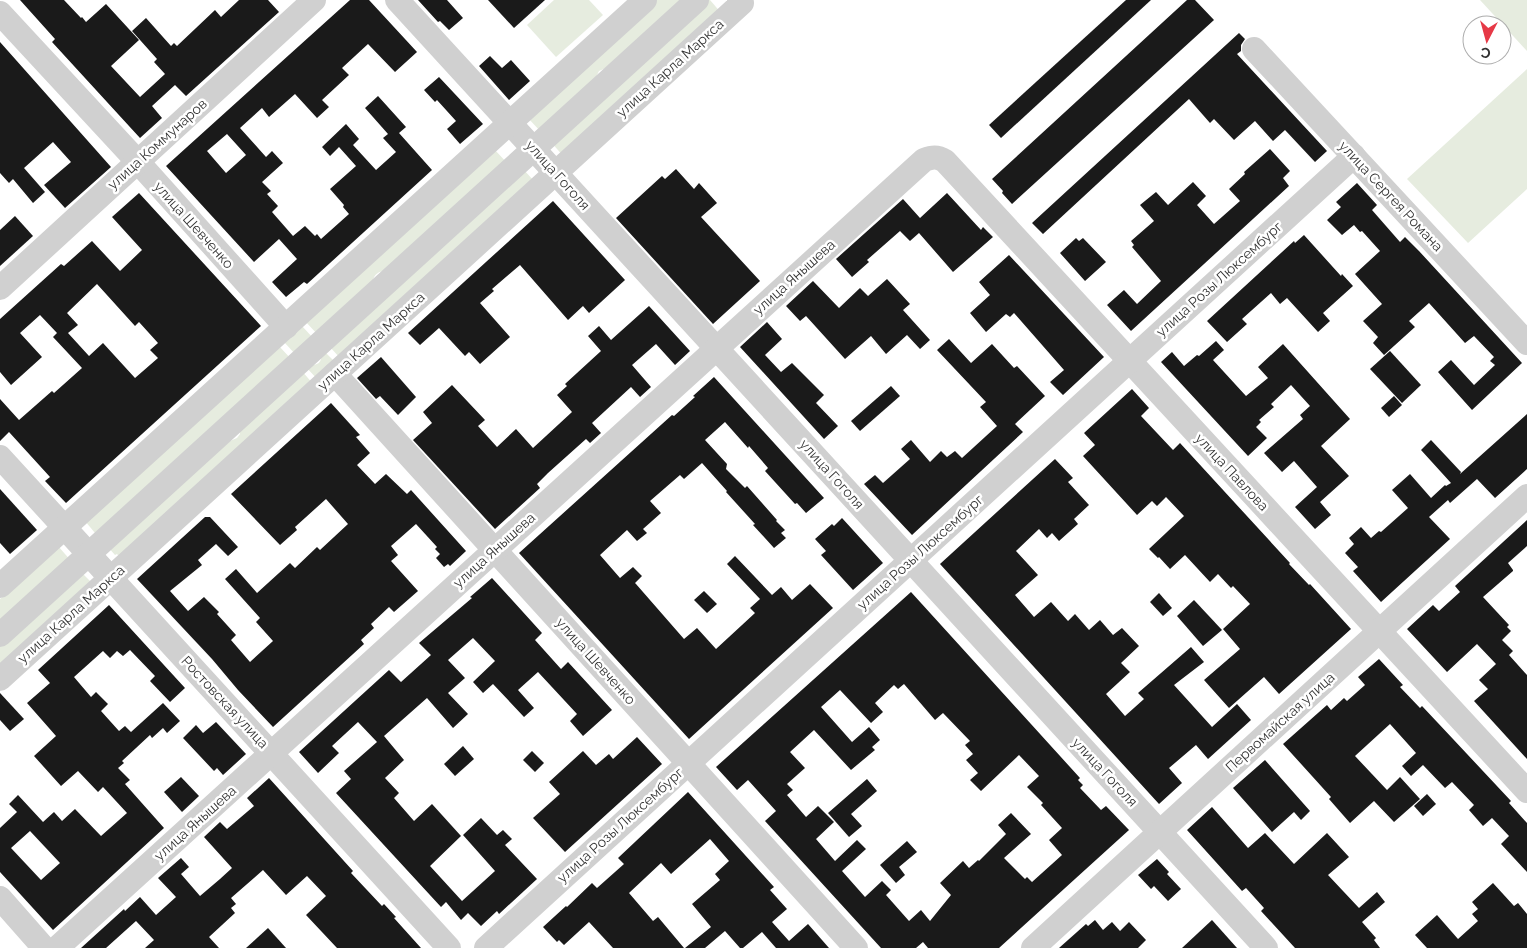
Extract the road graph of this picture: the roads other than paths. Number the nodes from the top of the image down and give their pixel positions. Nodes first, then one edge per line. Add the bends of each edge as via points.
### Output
1 (314, 0) edge
2 (397, 0) edge
3 (645, 0) edge
4 (697, 0) edge
5 (740, 2) edge
6 (0, 13) edge
7 (1254, 48) dead end
8 (510, 123) junction
9 (534, 149) junction
10 (1354, 156) junction
11 (934, 157) joint
12 (138, 162) junction
13 (556, 173) junction
14 (0, 288) edge
15 (286, 327) junction
16 (1527, 343) edge
17 (715, 348) junction
18 (1130, 361) junction
19 (335, 374) junction
20 (0, 457) edge
21 (1527, 496) edge
22 (64, 528) junction
23 (494, 550) junction
24 (89, 554) junction
25 (911, 560) junction
26 (110, 578) junction
27 (0, 586) edge
28 (1379, 631) junction
29 (0, 635) edge
30 (0, 679) edge
31 (271, 753) junction
32 (689, 763) junction
33 (1527, 791) edge
34 (1160, 832) junction
35 (0, 898) edge
36 (44, 948) edge
37 (57, 948) edge
38 (449, 948) edge
39 (486, 948) edge
40 (856, 948) edge
41 (1032, 948) edge
42 (1266, 948) edge

1 - 12 street, улица Коммунаров
2 - 8 street, улица Гоголя
3 - 8 street
4 - 9 street
5 - 13 street, улица Карла Маркса
6 - 12 street, улица Шевченко
7 - 10 street, улица Сергея Романа
8 - 9 street, улица Гоголя
8 - 15 street
9 - 13 street, улица Гоголя
9 - 24 street
10 - 16 street, улица Сергея Романа
10 - 18 street, улица Розы Люксембург
11 - 17 street, улица Янышева via 924,160
11 - 18 street, улица Павлова via 945,160
12 - 14 street, улица Коммунаров
12 - 15 street, улица Шевченко
13 - 17 street, улица Гоголя
13 - 19 street, улица Карла Маркса
15 - 22 street
17 - 23 street, улица Янышева
17 - 25 street, улица Гоголя
18 - 25 street, улица Розы Люксембург
18 - 28 street, улица Павлова
19 - 23 street, улица Шевченко
19 - 26 street, улица Карла Маркса
20 - 22 street, Ростовская улица
21 - 28 street, Первомайская улица
22 - 24 street, Ростовская улица
22 - 27 street
23 - 31 street, улица Янышева
23 - 32 street, улица Шевченко
24 - 26 street, Ростовская улица
24 - 29 street
25 - 32 street, улица Розы Люксембург
25 - 34 street, улица Гоголя
26 - 30 street, улица Карла Маркса
26 - 31 street, Ростовская улица
28 - 33 street, улица Павлова
28 - 34 street, Первомайская улица
31 - 37 street, улица Янышева
31 - 38 street, Ростовская улица
32 - 39 street, улица Розы Люксембург
32 - 40 street, улица Шевченко
34 - 41 street, Первомайская улица
34 - 42 street, улица Гоголя
35 - 36 street

